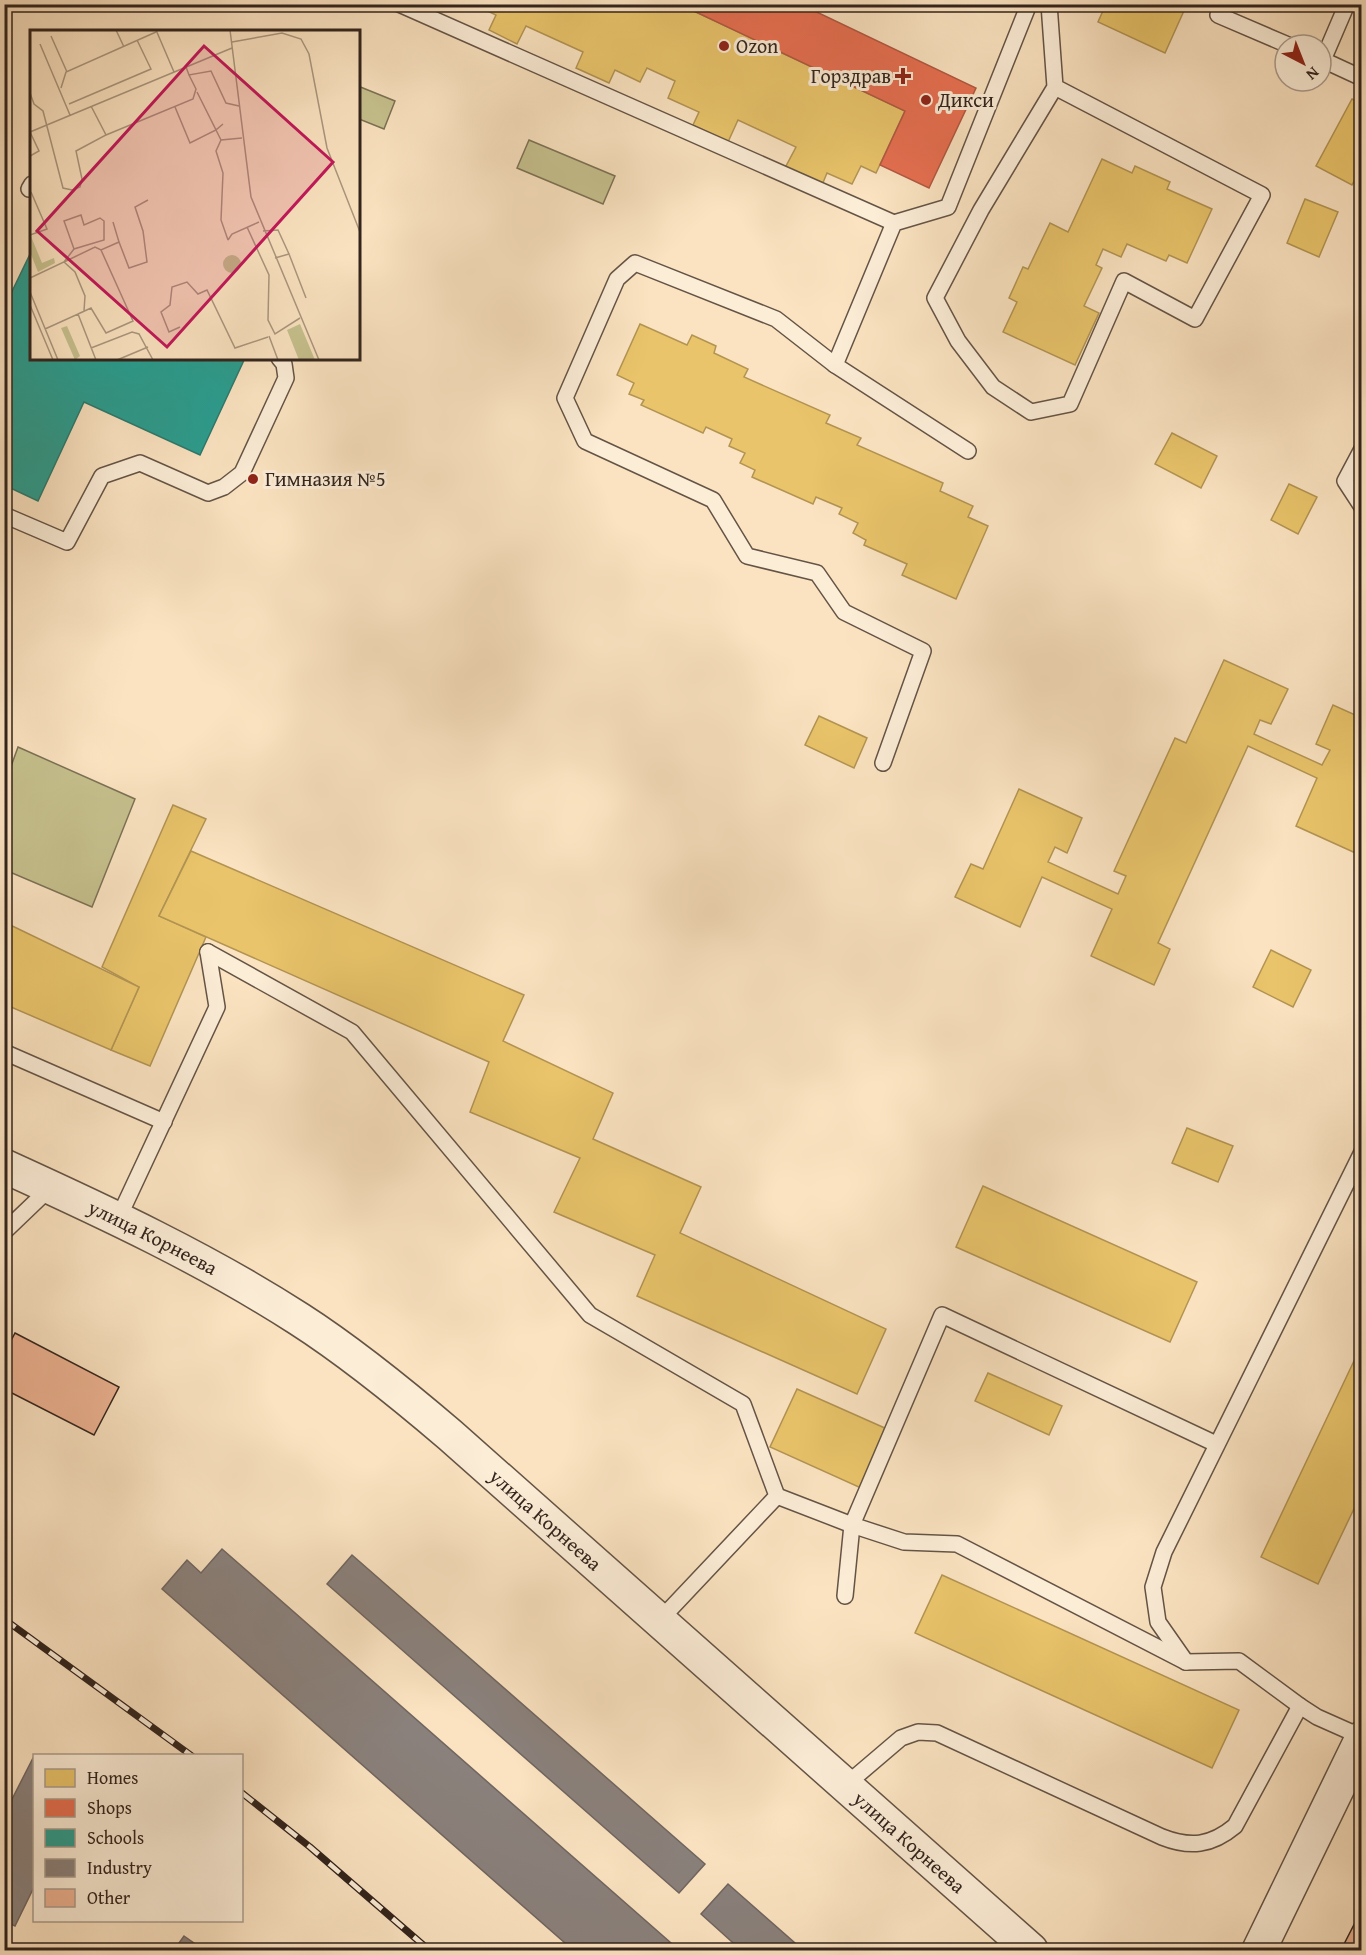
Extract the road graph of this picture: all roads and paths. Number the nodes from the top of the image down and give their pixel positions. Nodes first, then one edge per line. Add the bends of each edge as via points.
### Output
1 (399, 4) edge
2 (1029, 4) edge
3 (1049, 4) edge
4 (1347, 4) edge
5 (1218, 15) dead end
6 (1333, 35) edge
7 (1273, 39) edge
8 (1333, 65) edge
9 (1362, 78) edge
10 (1055, 87) junction
11 (894, 223) junction
12 (281, 360) edge
13 (835, 365) junction
14 (1362, 449) edge
15 (968, 451) dead end
16 (1362, 507) edge
17 (4, 515) edge
18 (883, 764) dead end
19 (4, 1052) edge
20 (164, 1122) junction
21 (1362, 1152) edge
22 (4, 1166) edge
23 (51, 1187) junction
24 (118, 1219) junction
25 (4, 1232) edge
26 (1216, 1444) junction
27 (777, 1496) junction
28 (852, 1525) junction
29 (845, 1596) dead end
30 (659, 1621) junction
31 (1186, 1662) junction
32 (1299, 1706) junction
33 (1362, 1738) edge
34 (847, 1784) junction
35 (1031, 1950) edge
36 (1259, 1950) edge

1 - 11 lane
2 - 11 lane via 948,207
3 - 10 lane
4 - 6 lane
5 - 7 lane
8 - 9 lane
10 - 10 lane via 1262,195 1195,320 1124,281 1070,404 1031,412 993,387 958,341 935,298 981,210
11 - 13 lane
12 - 17 lane via 286,378 242,473 224,487 208,493 140,463 102,476 67,542
13 - 15 lane
13 - 18 lane via 776,319 634,263 617,279 565,398 585,441 712,500 747,556 817,573 844,612 923,651
14 - 16 lane via 1345,481
19 - 20 lane
20 - 24 lane
20 - 27 lane via 217,1007 208,952 352,1032 590,1315 744,1404
21 - 26 lane
22 - 23 street, улица Корнеева
23 - 24 street, улица Корнеева
23 - 25 lane
24 - 30 street, улица Корнеева via 247,1288 347,1352 441,1428
26 - 28 lane via 942,1315
26 - 31 lane via 1164,1552 1153,1587 1158,1622
27 - 28 lane
27 - 30 lane
28 - 29 lane
28 - 31 lane via 904,1542 957,1544
30 - 34 street, улица Корнеева
31 - 32 lane via 1239,1661
32 - 33 lane
32 - 34 lane via 1235,1826 1223,1836 1195,1845 1162,1837 937,1733 918,1732 901,1738
33 - 36 street
34 - 35 street, улица Корнеева

